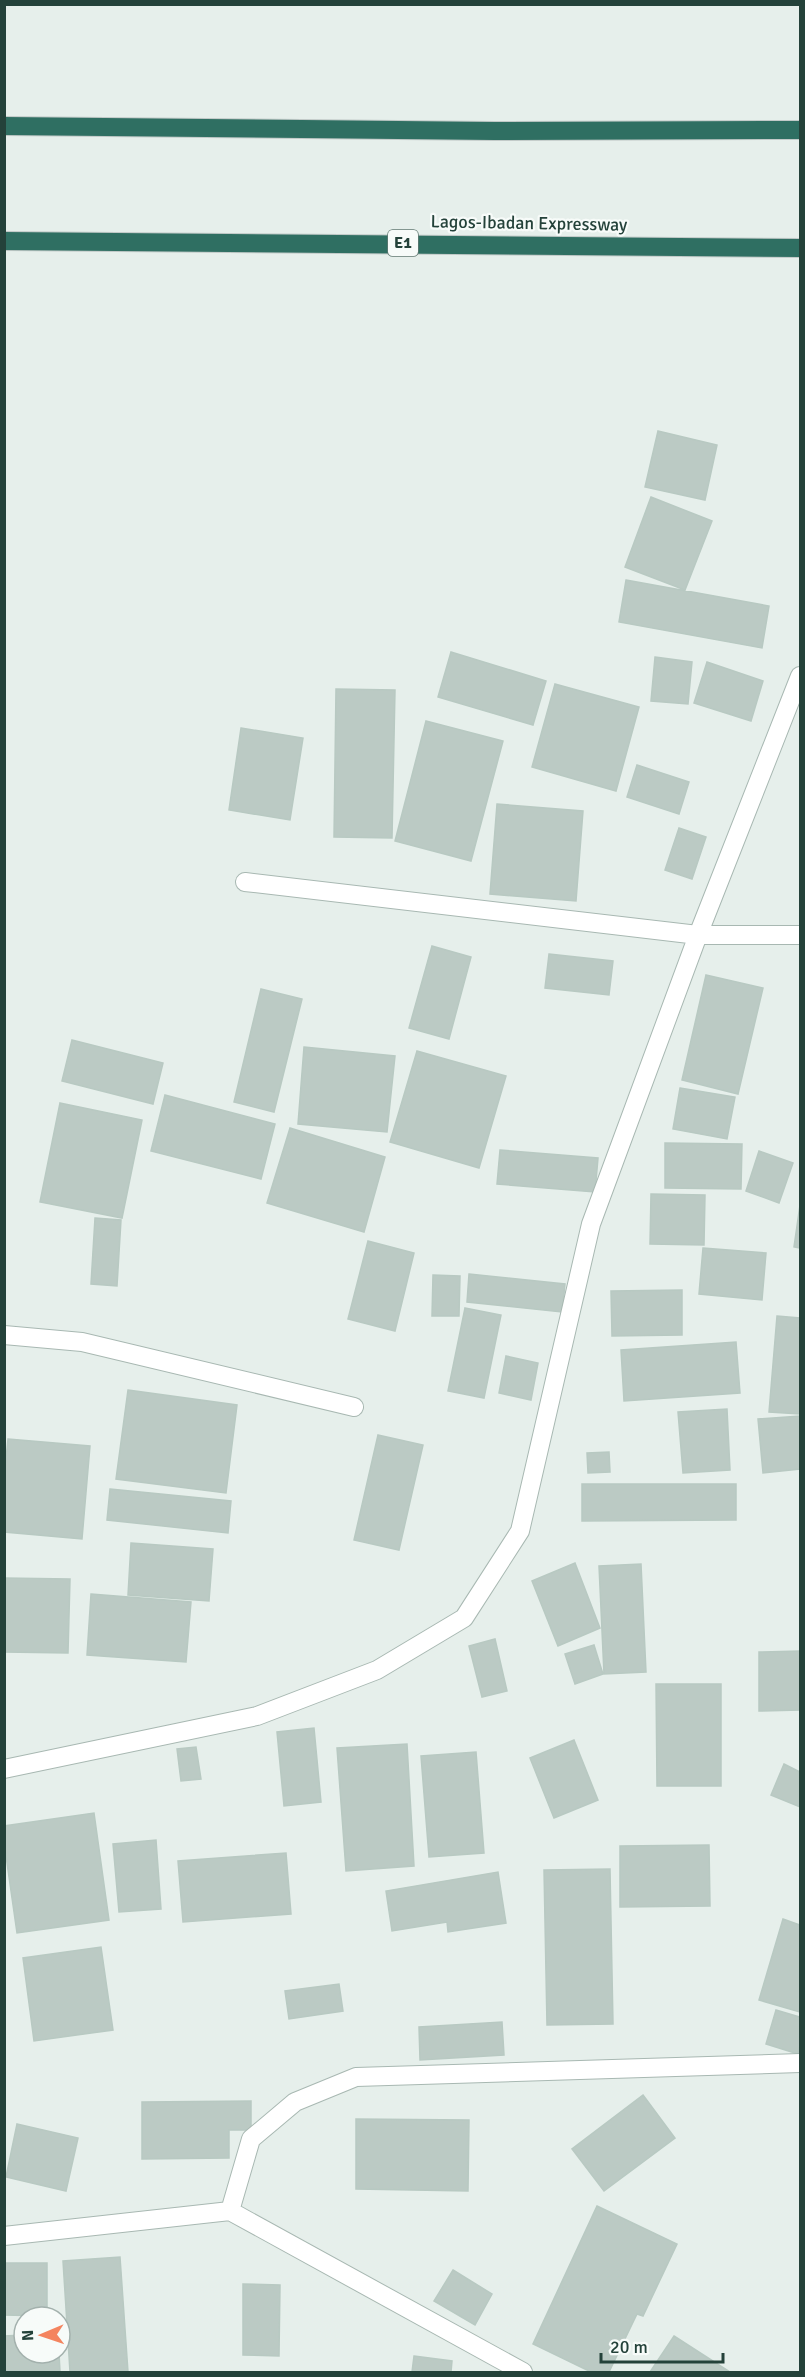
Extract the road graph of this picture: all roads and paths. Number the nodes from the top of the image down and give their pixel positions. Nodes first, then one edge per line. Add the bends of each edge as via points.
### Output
1 (4, 126) edge
2 (801, 130) edge
3 (4, 241) edge
4 (801, 248) edge
5 (801, 676) edge
6 (245, 882) dead end
7 (698, 935) junction
8 (801, 935) edge
9 (4, 1335) edge
10 (354, 1407) dead end
11 (4, 1769) edge
12 (801, 2063) edge
13 (230, 2211) junction
14 (4, 2236) edge
15 (523, 2373) edge

1 - 2 highway
3 - 4 highway, Lagos-Ibadan Expressway / E1
5 - 7 street
6 - 7 street
7 - 8 street
7 - 11 street via 591,1224 520,1531 464,1618 377,1670 257,1716
9 - 10 street via 82,1342
12 - 13 street via 356,2078 295,2102 251,2139
13 - 14 street
13 - 15 street

